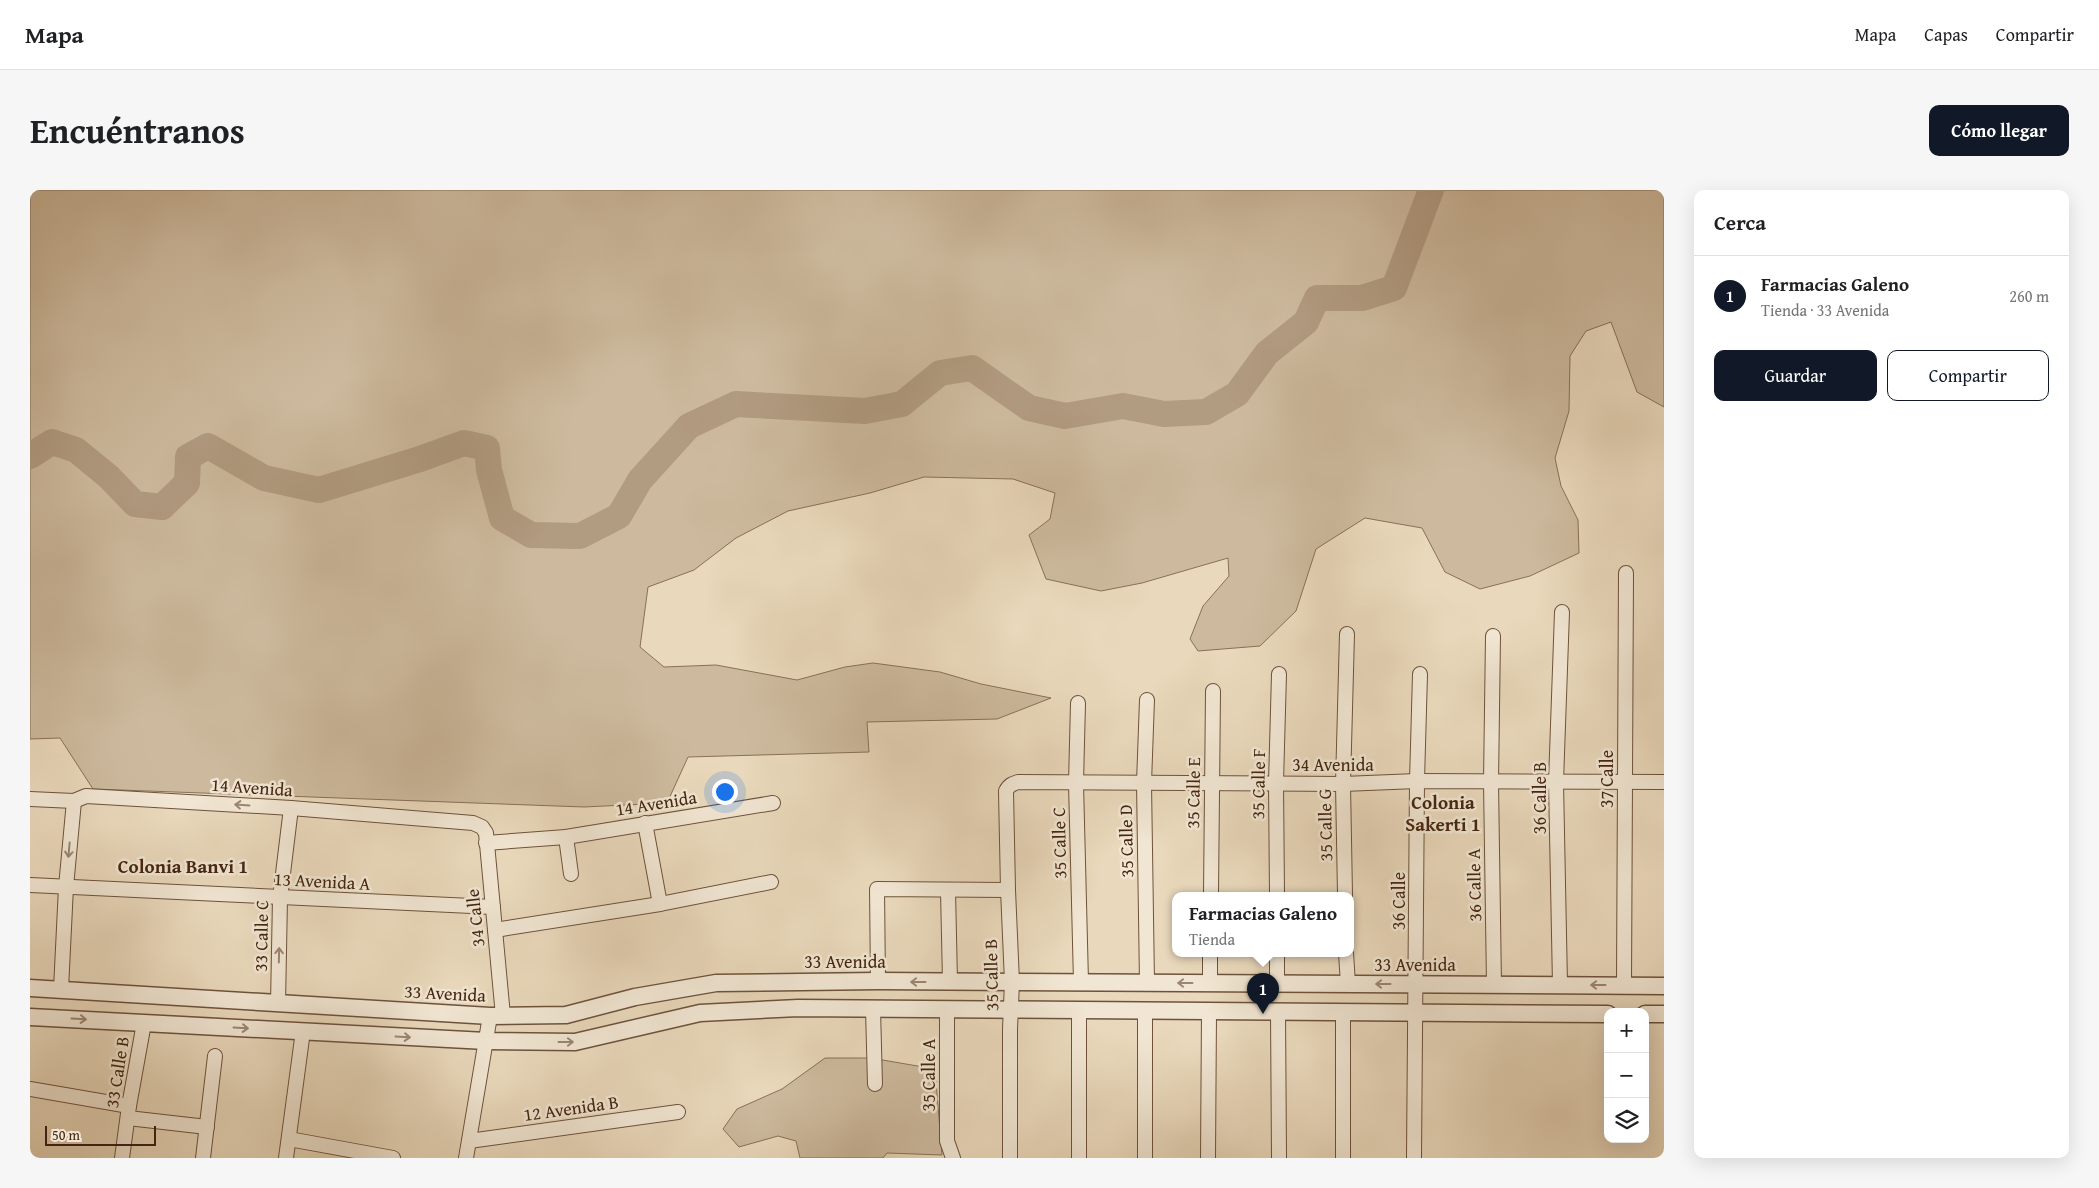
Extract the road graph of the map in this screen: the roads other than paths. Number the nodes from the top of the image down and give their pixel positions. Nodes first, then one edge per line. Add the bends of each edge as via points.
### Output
1 (1626, 573) dead end
2 (1562, 612) dead end
3 (1346, 634) dead end
4 (1493, 636) dead end
5 (1279, 674) dead end
6 (1420, 674) dead end
7 (1213, 691) dead end
8 (1147, 700) dead end
9 (1078, 703) dead end
10 (1417, 781) junction
11 (1624, 781) junction
12 (1211, 782) junction
13 (1491, 782) junction
14 (1556, 782) junction
15 (1664, 782) edge
16 (1076, 783) junction
17 (1144, 783) junction
18 (1276, 783) junction
19 (1343, 784) junction
20 (1006, 791) joint
21 (30, 799) edge
22 (74, 801) junction
23 (773, 803) dead end
24 (291, 808) junction
25 (473, 823) joint
26 (644, 823) junction
27 (566, 837) junction
28 (486, 843) junction
29 (571, 874) dead end
30 (771, 882) dead end
31 (30, 885) edge
32 (66, 887) junction
33 (948, 890) junction
34 (1008, 890) junction
35 (1211, 892) edge
36 (1277, 892) edge
37 (1345, 892) edge
38 (280, 898) junction
39 (660, 904) junction
40 (493, 908) junction
41 (495, 930) junction
42 (1210, 957) edge
43 (1277, 957) edge
44 (1346, 957) edge
45 (878, 981) junction
46 (950, 982) junction
47 (1012, 982) junction
48 (1081, 982) junction
49 (1147, 983) junction
50 (1210, 983) junction
51 (1277, 983) junction
52 (1348, 984) junction
53 (1416, 984) junction
54 (1494, 984) junction
55 (1560, 985) junction
56 (1624, 985) junction
57 (1664, 986) edge
58 (30, 988) edge
59 (61, 990) junction
60 (278, 1004) junction
61 (872, 1009) junction
62 (947, 1009) junction
63 (1011, 1010) junction
64 (1079, 1011) junction
65 (1146, 1011) junction
66 (1209, 1012) junction
67 (1278, 1012) junction
68 (1343, 1013) junction
69 (1415, 1014) junction
70 (1604, 1014) edge
71 (1649, 1014) edge
72 (1664, 1014) edge
73 (497, 1016) junction
74 (30, 1017) edge
75 (144, 1023) junction
76 (303, 1032) junction
77 (486, 1041) junction
78 (215, 1056) dead end
79 (875, 1084) dead end
80 (30, 1089) edge
81 (129, 1112) junction
82 (678, 1112) dead end
83 (207, 1127) junction
84 (289, 1139) junction
85 (469, 1141) junction
86 (122, 1158) edge
87 (203, 1158) edge
88 (286, 1158) edge
89 (393, 1158) edge
90 (466, 1158) edge
91 (953, 1158) edge
92 (1010, 1158) edge
93 (1079, 1158) edge
94 (1145, 1158) edge
95 (1208, 1158) edge
96 (1279, 1158) edge
97 (1343, 1158) edge
98 (1414, 1158) edge

1 - 11 street, 37 Calle
2 - 14 street, 36 Calle B
3 - 19 street, 35 Calle G
4 - 13 street, 36 Calle A
5 - 18 street, 35 Calle F
6 - 10 street, 36 Calle
7 - 12 street, 35 Calle E
8 - 17 street, 35 Calle D
9 - 16 street, 35 Calle C
10 - 13 street, 34 Avenida
10 - 19 street, 34 Avenida
10 - 53 street, 36 Calle
11 - 14 street, 34 Avenida
11 - 15 street, 34 Avenida
11 - 56 street, 37 Calle
12 - 17 street, 34 Avenida
12 - 18 street, 34 Avenida
12 - 35 street, 35 Calle E
13 - 14 street, 34 Avenida
13 - 54 street, 36 Calle A
14 - 55 street, 36 Calle B
16 - 17 street, 34 Avenida
16 - 20 street, 34 Avenida via 1018,782 1008,786
16 - 48 street, 35 Calle C
17 - 49 street, 35 Calle D
18 - 19 street, 34 Avenida
18 - 36 street, 35 Calle F
19 - 37 street, 35 Calle G
20 - 34 street, 35 Calle B
21 - 22 street, 14 Avenida
24 -> 22 street, 14 Avenida via 86,796
22 -> 32 street
23 - 26 street, 14 Avenida
24 - 25 street, 14 Avenida
24 - 38 street, 33 Calle C
25 - 28 street, 34 Calle via 486,833
26 - 27 street, 14 Avenida
26 - 39 street
27 - 28 street, 14 Avenida
27 - 29 street
28 - 40 street, 34 Calle
30 - 39 street
31 - 32 street, 13 Avenida A
32 - 38 street, 13 Avenida A
32 - 59 street
33 - 34 street
33 - 45 street via 877,889
33 - 46 street
34 - 47 street, 35 Calle B
38 - 40 street, 13 Avenida A
60 -> 38 street, 33 Calle C
39 - 41 street
40 - 41 street, 34 Calle
41 - 73 street, 34 Calle
42 - 50 street
43 - 51 street
44 - 52 street
46 -> 45 street, 33 Avenida
45 - 73 street, 33 Avenida via 716,983 635,997 566,1015
46 - 47 street, 33 Avenida
47 - 48 street, 33 Avenida
47 - 63 street, 35 Calle B
48 - 49 street, 33 Avenida
50 -> 49 street, 33 Avenida
50 - 51 street, 33 Avenida
51 - 52 street, 33 Avenida
53 -> 52 street, 33 Avenida
53 - 54 street, 33 Avenida
53 - 69 street, 36 Calle
54 - 55 street, 33 Avenida
56 -> 55 street, 33 Avenida
56 - 57 street, 33 Avenida
58 - 59 street, 33 Avenida
59 - 60 street, 33 Avenida
60 - 73 street, 33 Avenida
61 - 62 street
77 -> 61 street via 575,1042 700,1013 798,1008
61 - 79 street
62 - 63 street
62 - 91 street, 35 Calle A via 946,1141
63 - 64 street
63 - 92 street, 35 Calle B
64 - 65 street
64 - 93 street
65 - 66 street
65 - 94 street
66 - 67 street
66 - 95 street
67 - 68 street
67 - 96 street
68 - 69 street
68 - 97 street
69 - 70 street
69 - 98 street, 36 Calle
71 - 72 street
73 - 77 street, 34 Calle
74 -> 75 street
75 -> 76 street
75 - 81 street, 33 Calle B
76 -> 77 street
76 - 84 street
77 - 85 street, 34 Calle
78 - 83 street
80 - 81 street
81 - 83 street
81 - 86 street, 33 Calle B
82 - 85 street, 12 Avenida B
83 - 87 street
84 - 88 street
84 - 89 street
85 - 90 street, 34 Calle

